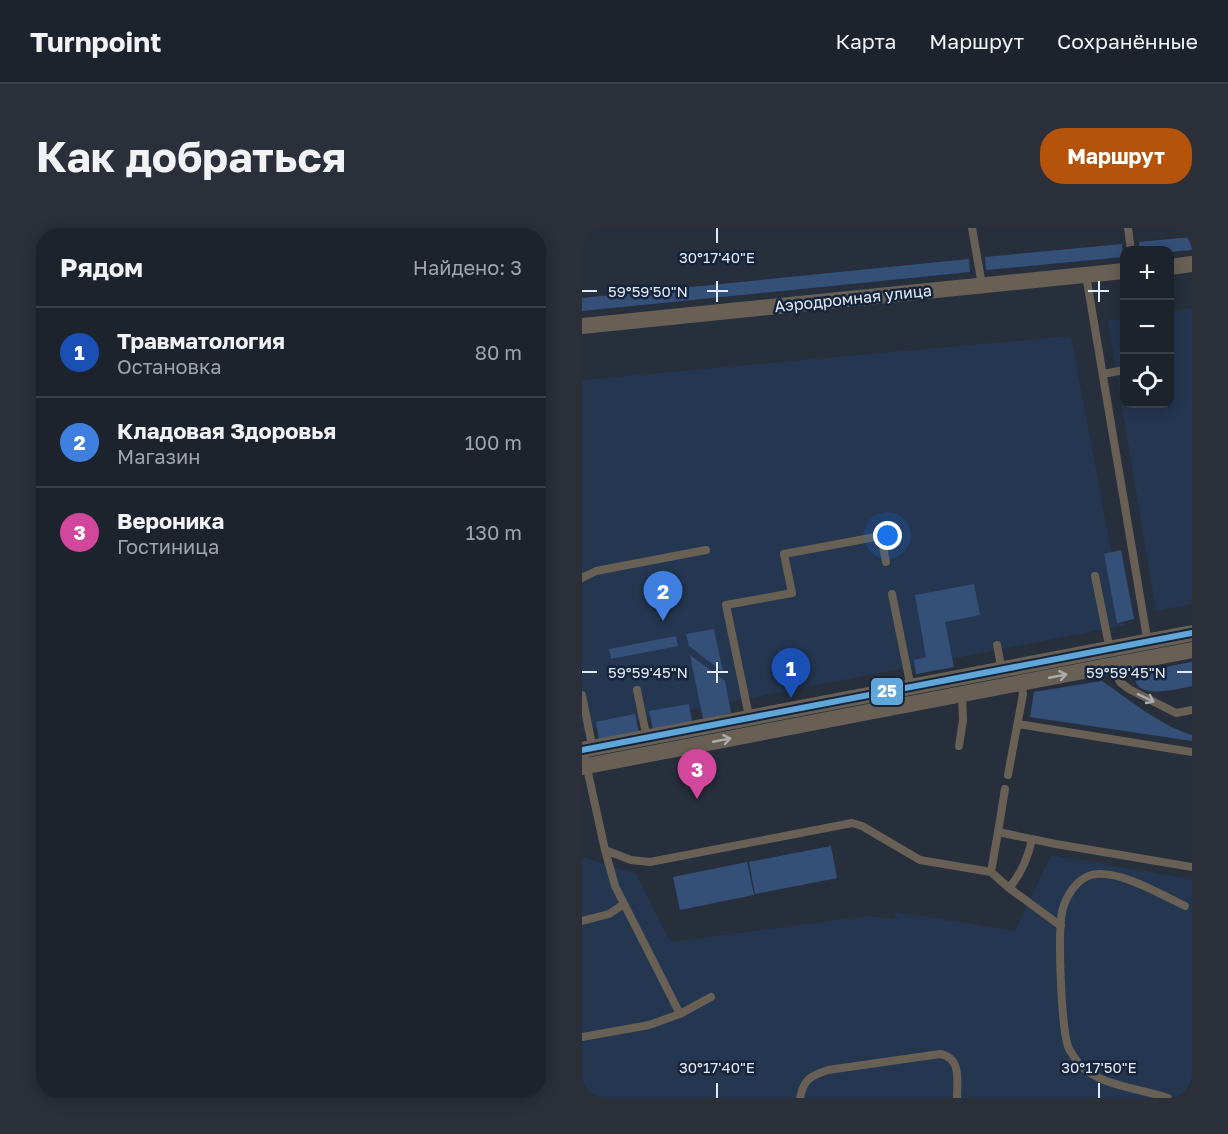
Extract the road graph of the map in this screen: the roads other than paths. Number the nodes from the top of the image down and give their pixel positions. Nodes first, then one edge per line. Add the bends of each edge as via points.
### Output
1 (972, 228) edge
2 (1128, 228) edge
3 (1130, 246) edge
4 (1192, 264) edge
5 (1174, 266) edge
6 (1120, 272) edge
7 (1086, 275) junction
8 (982, 285) junction
9 (582, 326) edge
10 (1120, 371) edge
11 (1103, 374) junction
12 (706, 550) dead end
13 (886, 562) dead end
14 (1095, 576) dead end
15 (582, 578) edge
16 (892, 594) dead end
17 (1192, 633) edge
18 (997, 645) dead end
19 (1149, 650) junction
20 (1192, 650) edge
21 (1111, 657) junction
22 (1011, 676) junction
23 (637, 690) dead end
24 (962, 694) junction
25 (582, 695) edge
26 (912, 695) junction
27 (1192, 710) edge
28 (1018, 724) junction
29 (751, 726) junction
30 (649, 746) junction
31 (958, 746) dead end
32 (1192, 752) edge
33 (587, 758) edge
34 (1008, 775) dead end
35 (1005, 789) dead end
36 (998, 832) junction
37 (1032, 839) junction
38 (605, 850) junction
39 (1192, 867) edge
40 (991, 872) junction
41 (1009, 888) junction
42 (624, 904) junction
43 (1185, 906) dead end
44 (582, 921) edge
45 (1061, 926) junction
46 (711, 997) dead end
47 (680, 1014) junction
48 (582, 1037) edge
49 (800, 1098) edge
50 (957, 1098) edge
51 (1168, 1098) edge

1 - 8 lane
2 - 3 lane
4 - 5 street
6 - 7 street, Аэродромная улица
7 - 8 street, Аэродромная улица
7 - 11 lane
8 - 9 street, Аэродромная улица
10 - 11 lane
11 - 19 lane
12 - 15 lane
13 - 29 lane via 881,536 784,554 792,593 726,606
14 - 21 lane
16 - 26 lane
17 - 19 street
18 - 22 lane
19 - 20 street
19 - 21 street
21 - 22 street
21 -> 27 lane via 1120,682 1129,689 1176,713
22 - 24 street
22 - 26 street
22 - 28 lane via 1023,694
23 - 30 lane
24 - 26 street
24 - 31 lane
25 - 33 lane
26 - 29 street
28 - 32 lane
28 - 34 lane
29 - 30 street
30 - 33 street
33 - 38 lane
35 - 36 lane
36 - 37 lane
36 - 40 lane
37 - 39 lane
37 - 41 lane via 1021,874
38 - 40 lane via 650,862 852,823 920,860
38 - 42 lane
40 - 41 lane
41 - 45 lane
42 - 44 lane via 609,914
42 - 47 lane
43 - 45 lane via 1125,879 1091,875 1078,882 1069,894
45 - 51 lane via 1062,1008 1069,1049 1095,1077
46 - 47 lane
47 - 48 lane via 649,1025
49 - 50 lane via 802,1086 812,1075 940,1054 954,1060

